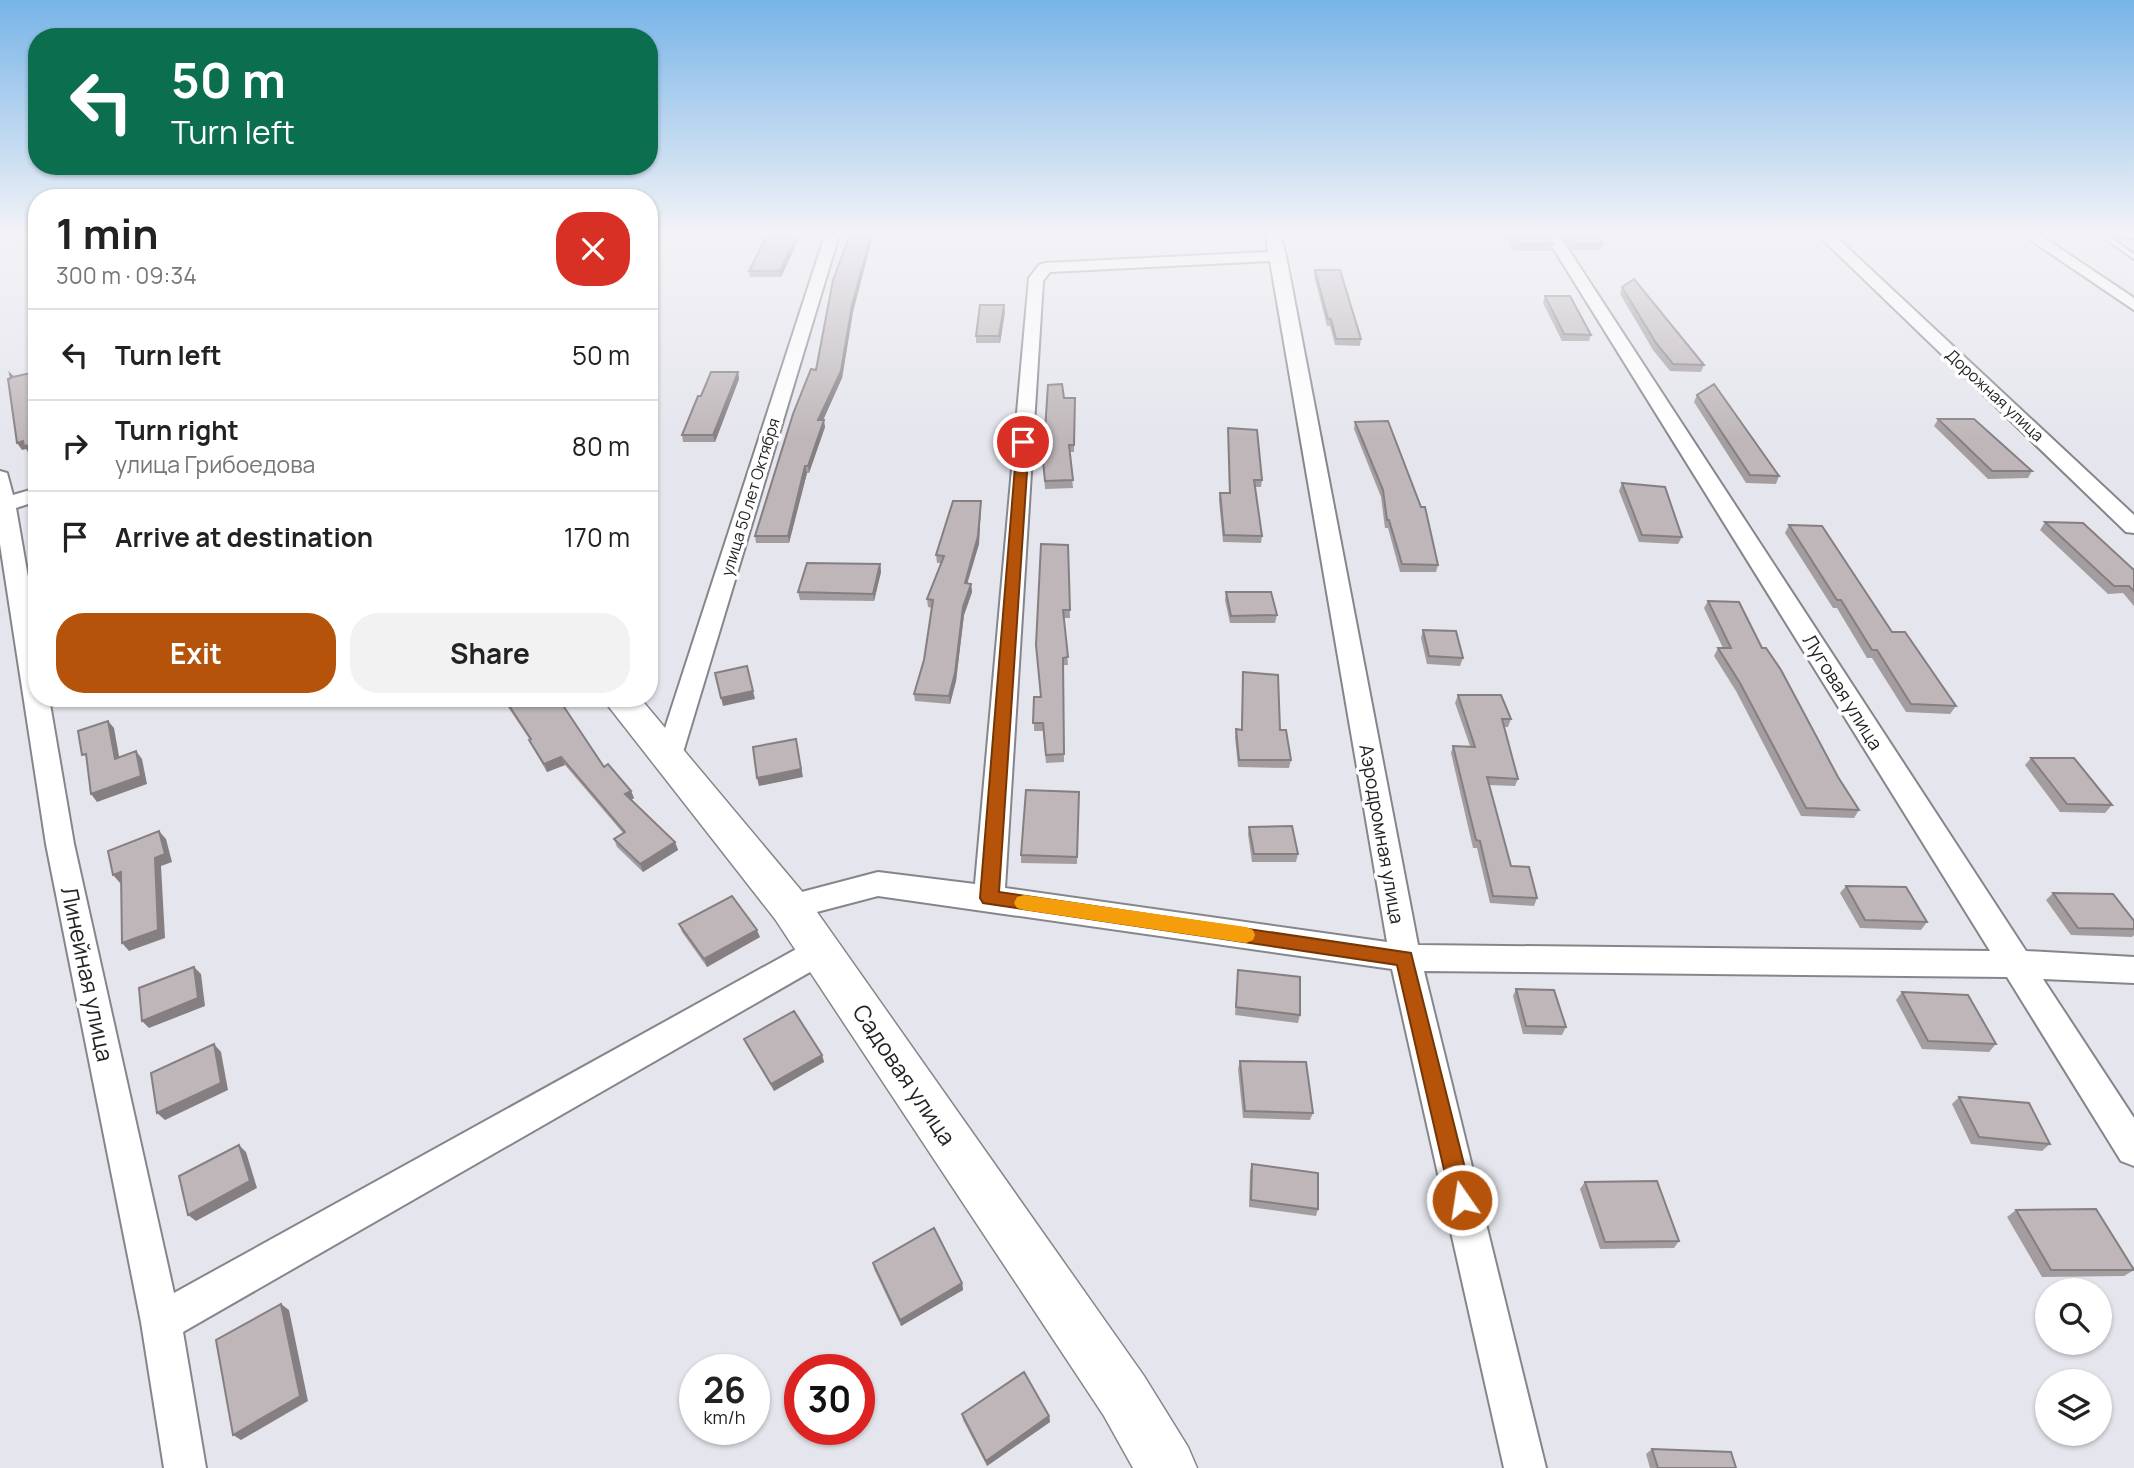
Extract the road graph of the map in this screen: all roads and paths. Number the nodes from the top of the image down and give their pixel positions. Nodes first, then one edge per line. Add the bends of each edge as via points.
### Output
1 (811, 304) edge
2 (1033, 304) edge
3 (1287, 304) edge
4 (1596, 304) edge
5 (1897, 304) edge
6 (3, 491) edge
7 (28, 493) edge
8 (2134, 527) edge
9 (28, 646) edge
10 (38, 707) edge
11 (627, 707) edge
12 (668, 759) junction
13 (989, 898) junction
14 (790, 907) junction
15 (820, 951) junction
16 (1405, 958) junction
17 (2016, 964) junction
18 (2134, 971) edge
19 (2134, 1149) edge
20 (161, 1322) junction
21 (184, 1468) edge
22 (1167, 1468) edge
23 (1525, 1468) edge

1 - 12 street, улица 50 лет Октября
2 - 13 street
3 - 16 street, Аэродромная улица
4 - 17 street, Луговая улица
5 - 8 street, Дорожная улица
6 - 7 street
6 - 9 street, Линейная улица
10 - 20 street, Линейная улица via 60,845
11 - 12 street, Садовая улица
12 - 14 street, Садовая улица
13 - 14 street via 877,884
13 - 16 street
14 - 15 street, Садовая улица
15 - 20 street
15 - 22 street, Садовая улица via 1124,1396
16 - 17 street
16 - 23 street, Аэродромная улица
17 - 18 street
17 - 19 street, Луговая улица
20 - 21 street, Линейная улица

